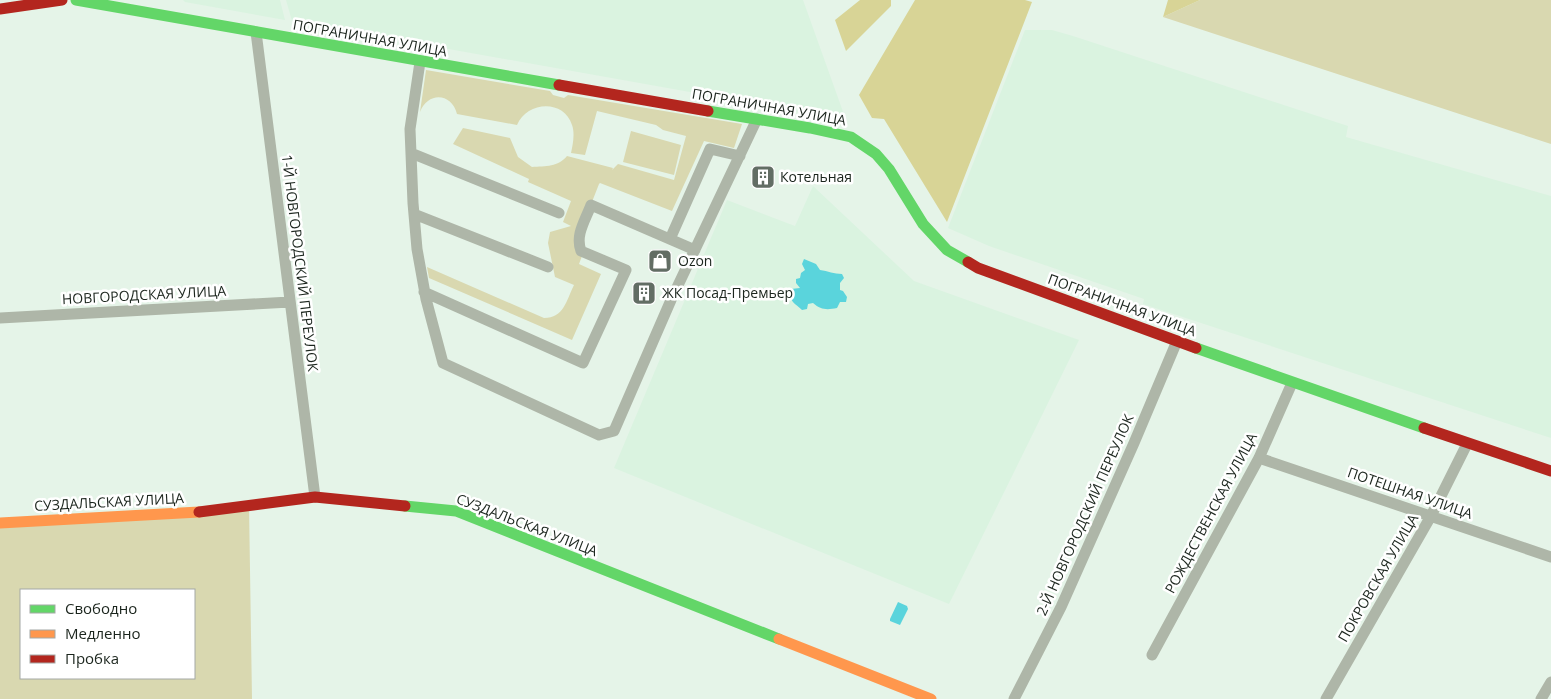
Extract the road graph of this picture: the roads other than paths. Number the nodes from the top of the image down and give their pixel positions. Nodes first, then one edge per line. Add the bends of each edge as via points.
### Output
1 (62, 0) edge
2 (76, 0) edge
3 (0, 9) edge
4 (256, 32) junction
5 (420, 62) junction
6 (757, 119) junction
7 (411, 153) junction
8 (740, 156) junction
9 (414, 214) junction
10 (559, 214) dead end
11 (670, 239) junction
12 (694, 250) junction
13 (548, 267) dead end
14 (424, 292) junction
15 (290, 302) junction
16 (0, 318) edge
17 (1177, 341) junction
18 (1292, 382) junction
19 (1467, 444) junction
20 (1259, 458) junction
21 (1551, 471) edge
22 (315, 497) junction
23 (1431, 516) junction
24 (0, 522) edge
25 (1551, 557) edge
26 (1152, 655) dead end
27 (1551, 682) edge
28 (931, 699) edge
29 (1014, 699) edge
30 (1326, 699) edge
31 (1541, 699) edge

1 - 3 street
2 - 4 street, ПОГРАНИЧНАЯ УЛИЦА
4 - 5 street, ПОГРАНИЧНАЯ УЛИЦА
4 - 15 street, 1-Й НОВГОРОДСКИЙ ПЕРЕУЛОК
5 - 6 street, ПОГРАНИЧНАЯ УЛИЦА
5 - 7 street via 410,129
6 - 8 street
6 - 17 street, ПОГРАНИЧНАЯ УЛИЦА via 851,137 864,145 889,169 923,224 946,250 972,265
7 - 9 street
7 - 10 street
8 - 11 street via 710,149
8 - 12 street
9 - 13 street
9 - 14 street
11 - 12 street
11 - 14 street via 591,205 578,241 581,251 626,270 583,363
12 - 14 street via 614,431 599,435 443,364
15 - 16 street, НОВГОРОДСКАЯ УЛИЦА
15 - 22 street, 1-Й НОВГОРОДСКИЙ ПЕРЕУЛОК
17 - 18 street, ПОГРАНИЧНАЯ УЛИЦА
17 - 29 street, 2-Й НОВГОРОДСКИЙ ПЕРЕУЛОК via 1061,607
18 - 19 street, ПОГРАНИЧНАЯ УЛИЦА
18 - 20 street, РОЖДЕСТВЕНСКАЯ УЛИЦА
19 - 21 street, ПОГРАНИЧНАЯ УЛИЦА
19 - 23 street, ПОКРОВСКАЯ УЛИЦА
20 - 23 street, ПОТЕШНАЯ УЛИЦА
20 - 26 street, РОЖДЕСТВЕНСКАЯ УЛИЦА
22 - 24 street, СУЗДАЛЬСКАЯ УЛИЦА via 196,512
22 - 28 street, СУЗДАЛЬСКАЯ УЛИЦА via 456,511
23 - 25 street, ПОТЕШНАЯ УЛИЦА
23 - 30 street, ПОКРОВСКАЯ УЛИЦА
27 - 31 street

